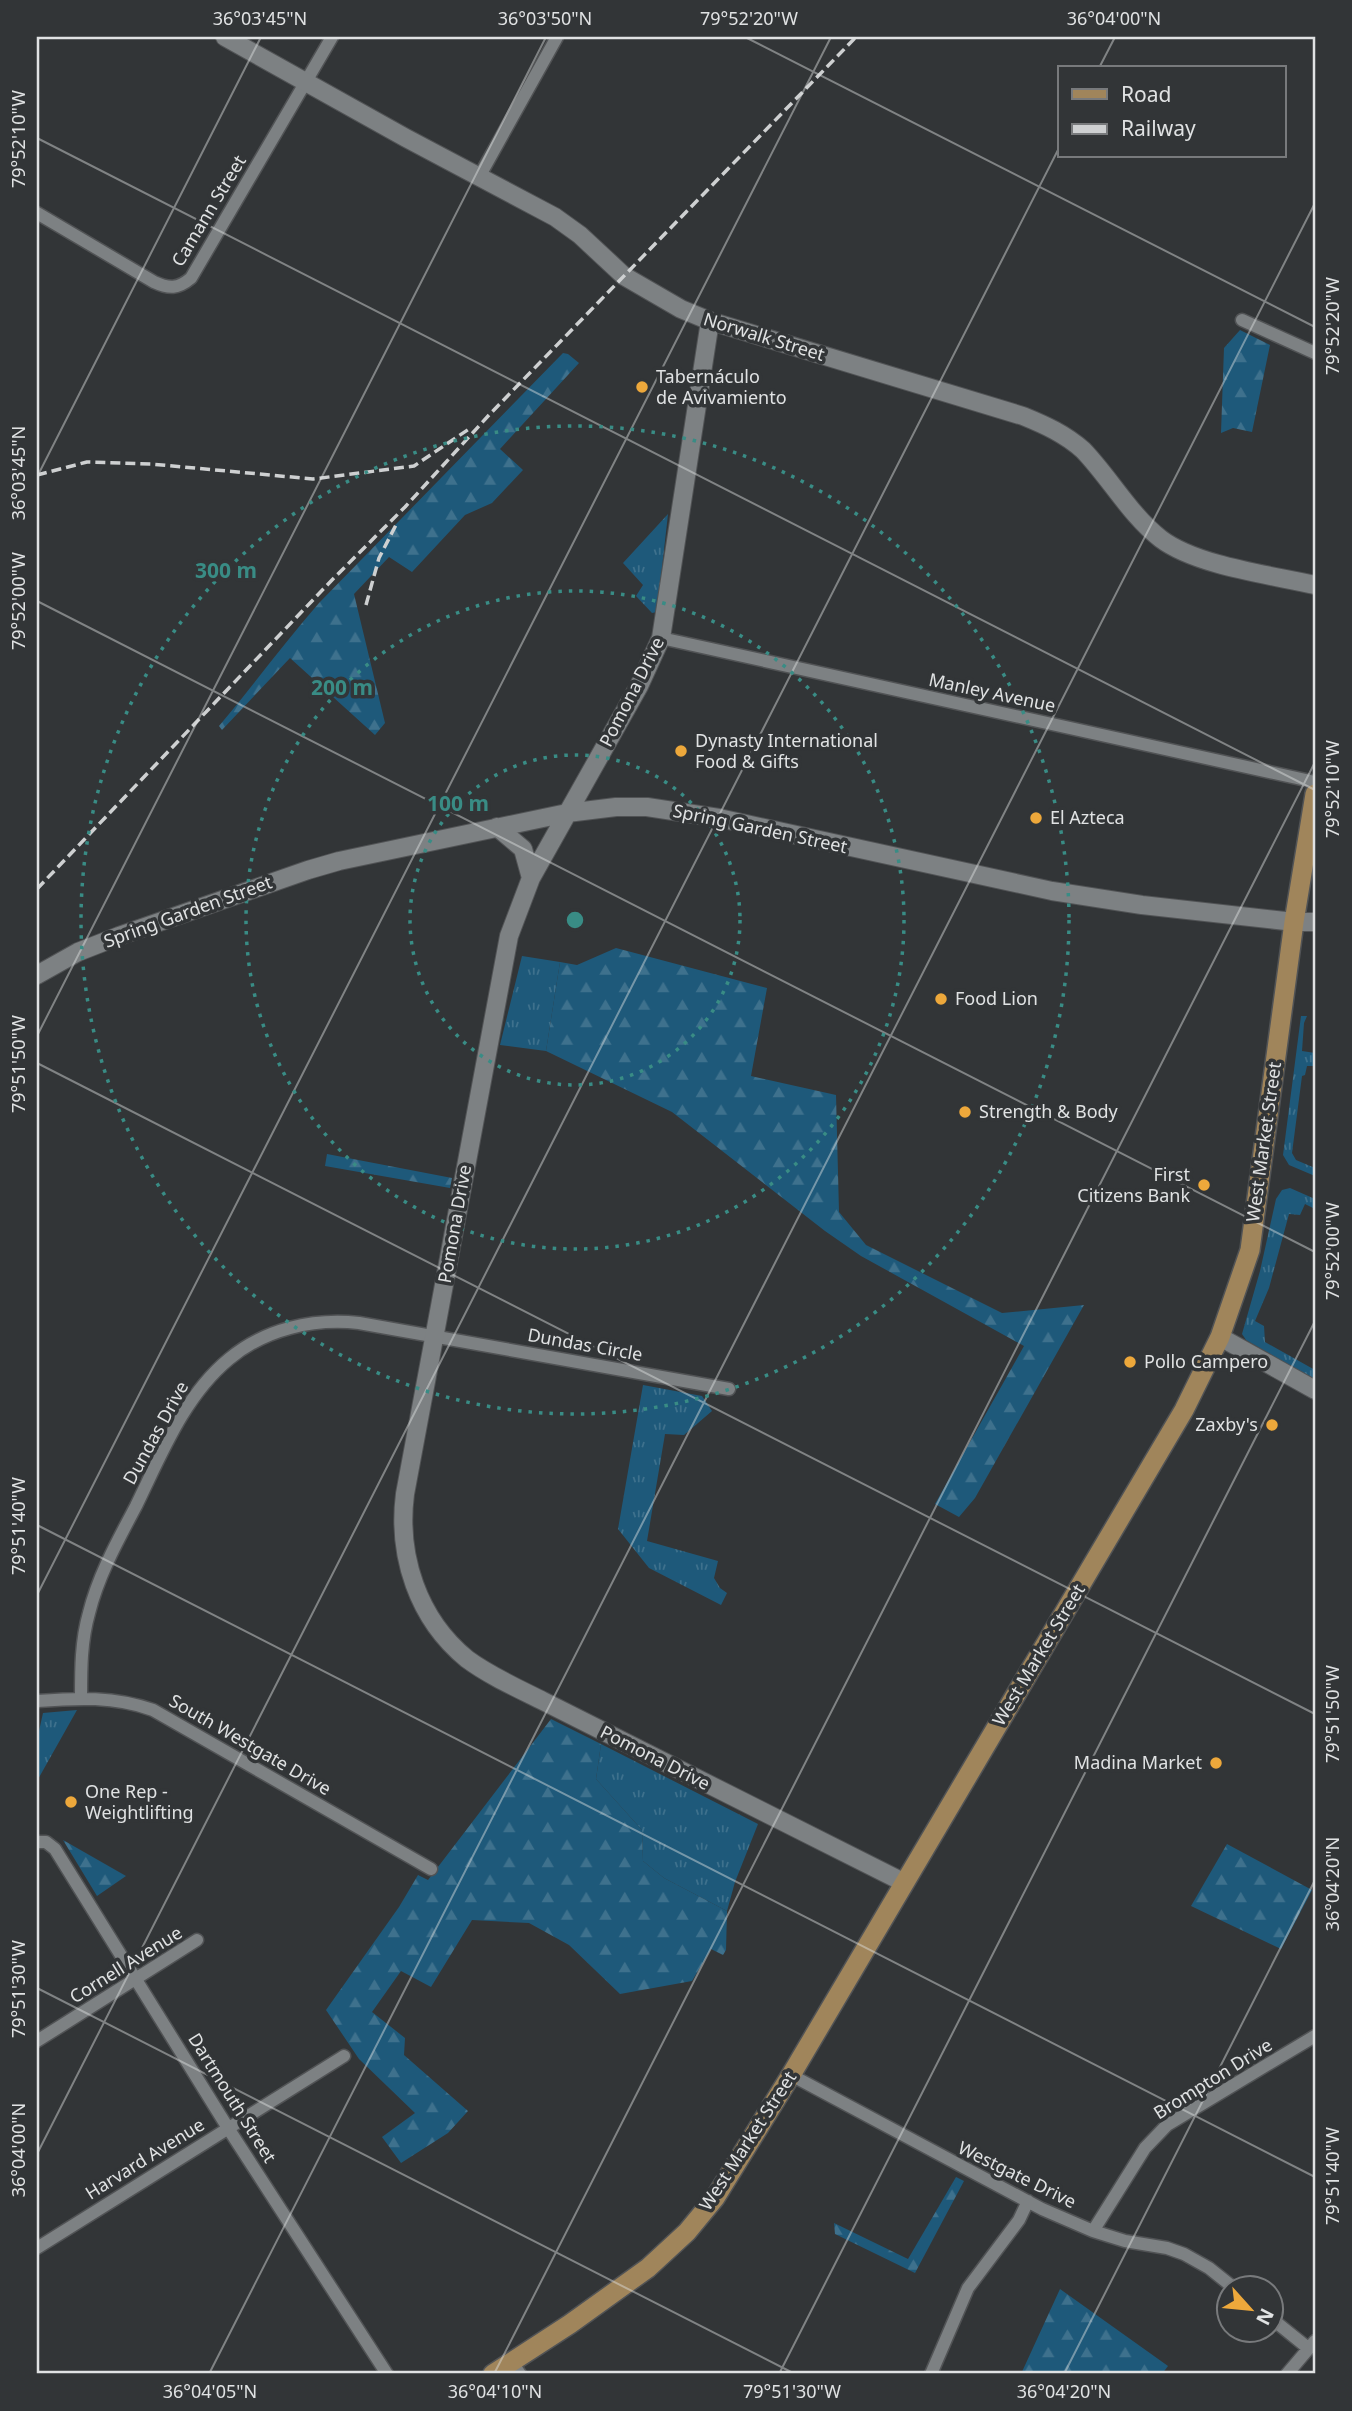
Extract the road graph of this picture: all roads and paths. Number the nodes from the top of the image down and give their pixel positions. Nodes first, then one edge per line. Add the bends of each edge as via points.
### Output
1 (225, 37) edge
2 (332, 37) edge
3 (557, 37) edge
4 (306, 82) junction
5 (479, 177) junction
6 (37, 213) edge
7 (1242, 320) dead end
8 (710, 321) junction
9 (1315, 354) edge
10 (1315, 585) edge
11 (662, 638) junction
12 (1315, 782) edge
13 (1315, 794) edge
14 (567, 813) junction
15 (497, 827) junction
16 (531, 878) junction
17 (1294, 922) junction
18 (1315, 922) edge
19 (37, 975) edge
20 (434, 1337) junction
21 (1220, 1337) junction
22 (729, 1389) dead end
23 (1315, 1390) edge
24 (81, 1698) junction
25 (37, 1701) edge
26 (41, 1842) edge
27 (431, 1869) dead end
28 (903, 1882) junction
29 (197, 1940) dead end
30 (136, 1978) junction
31 (1315, 2036) edge
32 (37, 2041) edge
33 (344, 2056) dead end
34 (791, 2075) junction
35 (228, 2128) junction
36 (1028, 2201) junction
37 (1093, 2231) junction
38 (37, 2248) edge
39 (1216, 2274) edge
40 (1286, 2328) edge
41 (1312, 2345) edge
42 (516, 2368) edge
43 (387, 2374) edge
44 (493, 2374) edge
45 (931, 2374) edge
46 (1287, 2374) edge

1 - 4 street, Norwalk Street
2 - 4 street
3 - 5 street
4 - 5 street, Norwalk Street
4 - 6 street, Camann Street via 191,278 180,286 166,288 154,282
5 - 8 street, Norwalk Street via 569,226 624,276
7 - 9 street
8 - 10 street, Norwalk Street via 1044,424 1083,450 1142,521 1170,544 1217,563
8 - 11 street, Pomona Drive
11 - 12 street, Manley Avenue
11 - 14 street, Pomona Drive
13 - 17 main road, West Market Street
14 - 15 street, Spring Garden Street
14 - 16 street, Pomona Drive
14 - 17 street, Spring Garden Street via 647,807 719,818 1052,891
15 - 16 street via 523,849
15 - 19 street, Spring Garden Street via 308,870 119,936
16 - 20 street, Pomona Drive via 505,954
17 - 18 street, Spring Garden Street
17 - 21 main road, West Market Street via 1250,1250
20 - 22 street, Dundas Circle
20 - 24 street, Dundas Drive via 345,1321 301,1325 244,1348 205,1381 182,1416 99,1583 84,1633
20 - 28 street, Pomona Drive via 402,1532 412,1581 438,1629 461,1653 494,1676
21 - 23 street
21 - 28 main road, West Market Street via 1184,1410
24 - 25 street, South Westgate Drive
24 - 27 street, South Westgate Drive via 124,1702 168,1717
26 - 30 street, Dartmouth Street via 55,1849
28 - 34 main road, West Market Street
29 - 30 street, Cornell Avenue
30 - 32 street, Cornell Avenue
30 - 35 street, Dartmouth Street
31 - 37 street, Brompton Drive via 1167,2125 1145,2148
33 - 35 street, Harvard Avenue
34 - 36 street, Westgate Drive
34 - 42 main road, West Market Street via 715,2198 680,2239
35 - 38 street, Harvard Avenue
35 - 43 street, Dartmouth Street
36 - 37 street, Westgate Drive
36 - 45 street via 968,2288
37 - 39 street, Westgate Drive via 1167,2248
40 - 41 street
41 - 46 street
42 - 44 main road, West Market Street

